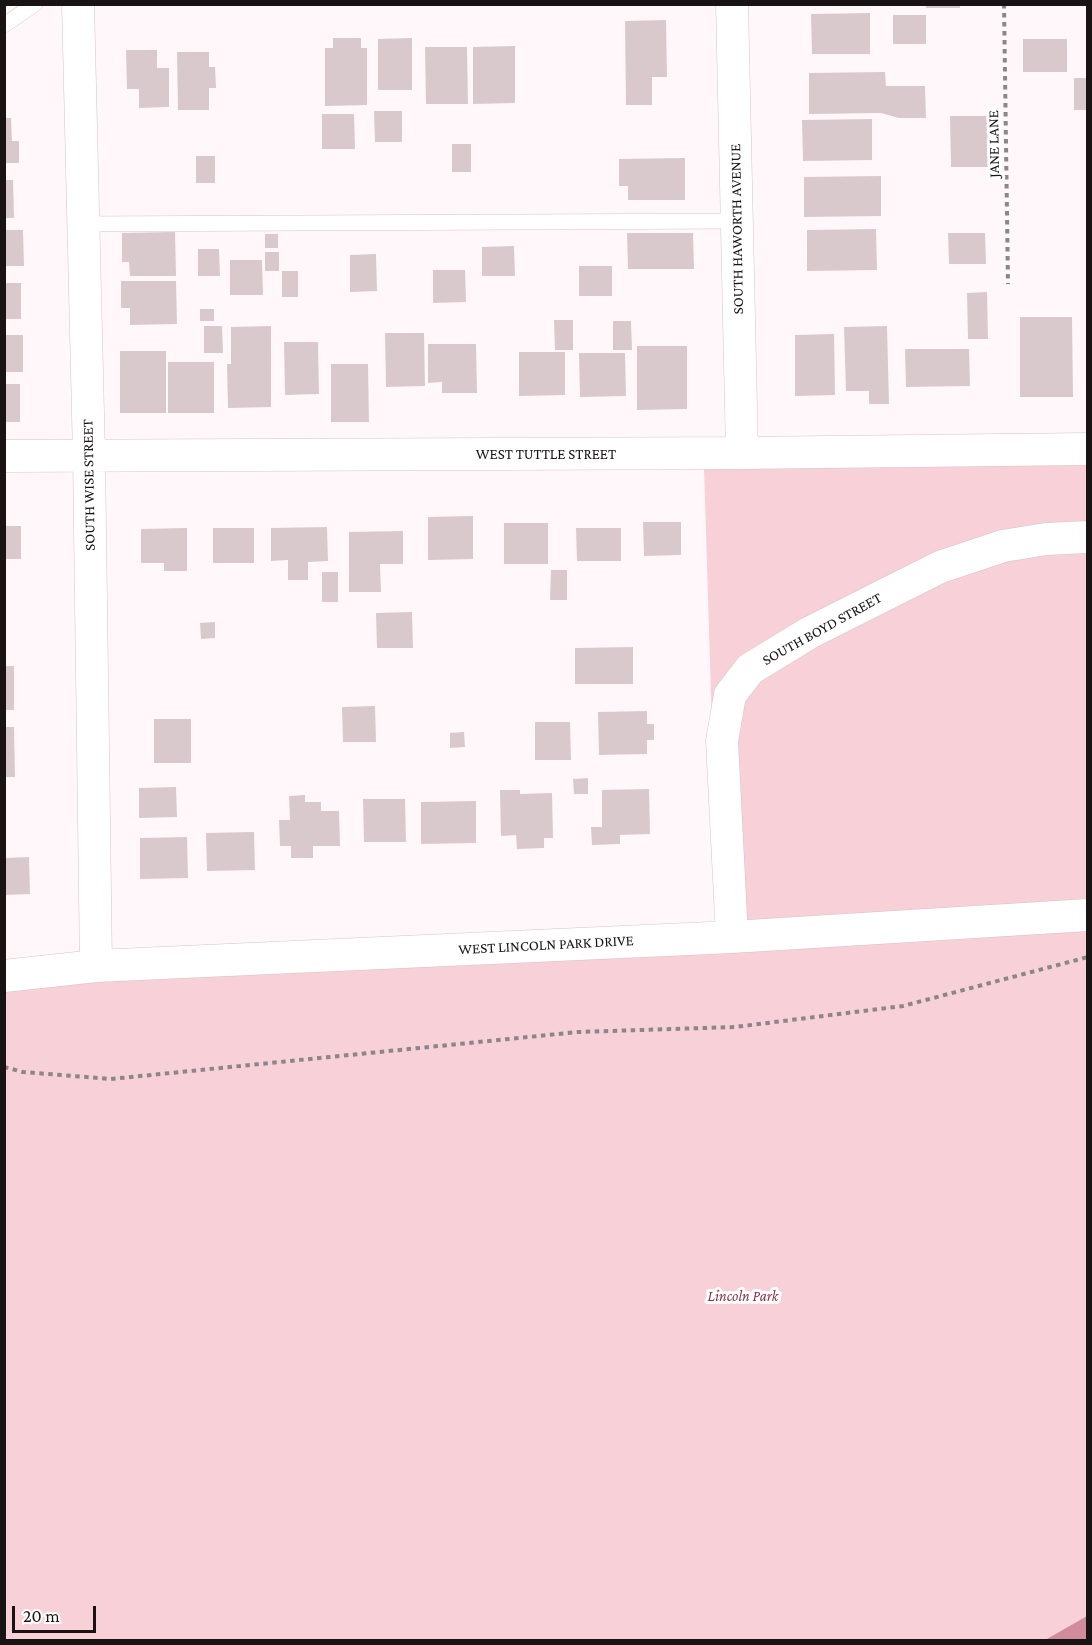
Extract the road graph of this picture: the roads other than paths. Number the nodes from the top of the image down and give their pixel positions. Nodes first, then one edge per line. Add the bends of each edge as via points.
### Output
1 (35, 4) edge
2 (78, 4) edge
3 (732, 4) edge
4 (4, 25) edge
5 (737, 221) junction
6 (83, 224) junction
7 (1088, 449) edge
8 (742, 453) junction
9 (4, 456) edge
10 (89, 456) junction
11 (1088, 537) edge
12 (1088, 915) edge
13 (732, 937) junction
14 (96, 966) junction
15 (4, 976) edge

1 - 4 lane
2 - 6 street, SOUTH WISE STREET
3 - 5 street, SOUTH HAWORTH AVENUE
5 - 6 lane
5 - 8 street, SOUTH HAWORTH AVENUE
6 - 10 street, SOUTH WISE STREET
7 - 8 street, WEST TUTTLE STREET
8 - 10 street, WEST TUTTLE STREET
9 - 10 street, WEST TUTTLE STREET
10 - 14 street, SOUTH WISE STREET
11 - 13 street, SOUTH BOYD STREET via 1003,546 940,567 809,633 750,669 730,695 722,741
12 - 13 street, WEST LINCOLN PARK DRIVE
13 - 14 street, WEST LINCOLN PARK DRIVE
14 - 15 street, WEST LINCOLN PARK DRIVE

